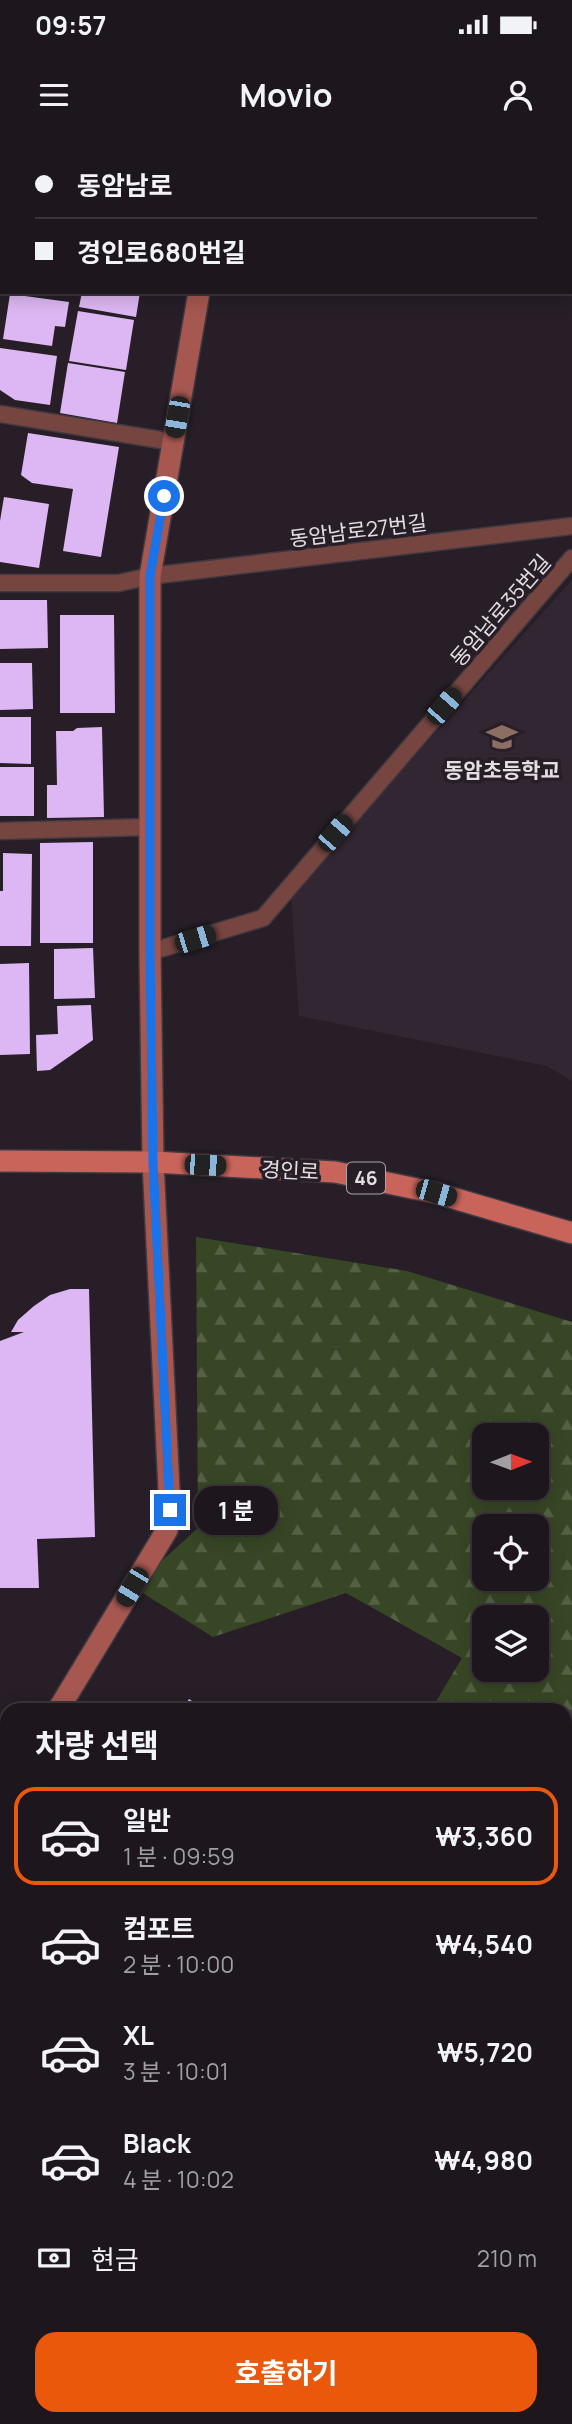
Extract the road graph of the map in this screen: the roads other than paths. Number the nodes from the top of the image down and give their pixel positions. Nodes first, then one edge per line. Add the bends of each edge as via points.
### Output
1 (199, 294) edge
2 (0, 414) edge
3 (173, 442) junction
4 (572, 526) edge
5 (572, 558) edge
6 (150, 576) junction
7 (0, 583) edge
8 (150, 827) junction
9 (0, 831) edge
10 (150, 952) junction
11 (0, 1161) edge
12 (153, 1163) junction
13 (572, 1233) edge
14 (62, 1703) edge

1 - 3 street
2 - 3 lane
3 - 6 street
4 - 6 lane, 동암남로27번길
5 - 10 lane, 동암남로35번길 via 262,918
6 - 7 lane, 동암남로27번길 via 119,583
6 - 8 street
8 - 9 lane
8 - 10 street
10 - 12 street
11 - 12 main road, 경인로 / 46
12 - 13 main road, 경인로 / 46 via 335,1172 436,1193
12 - 14 street via 170,1510 167,1530

